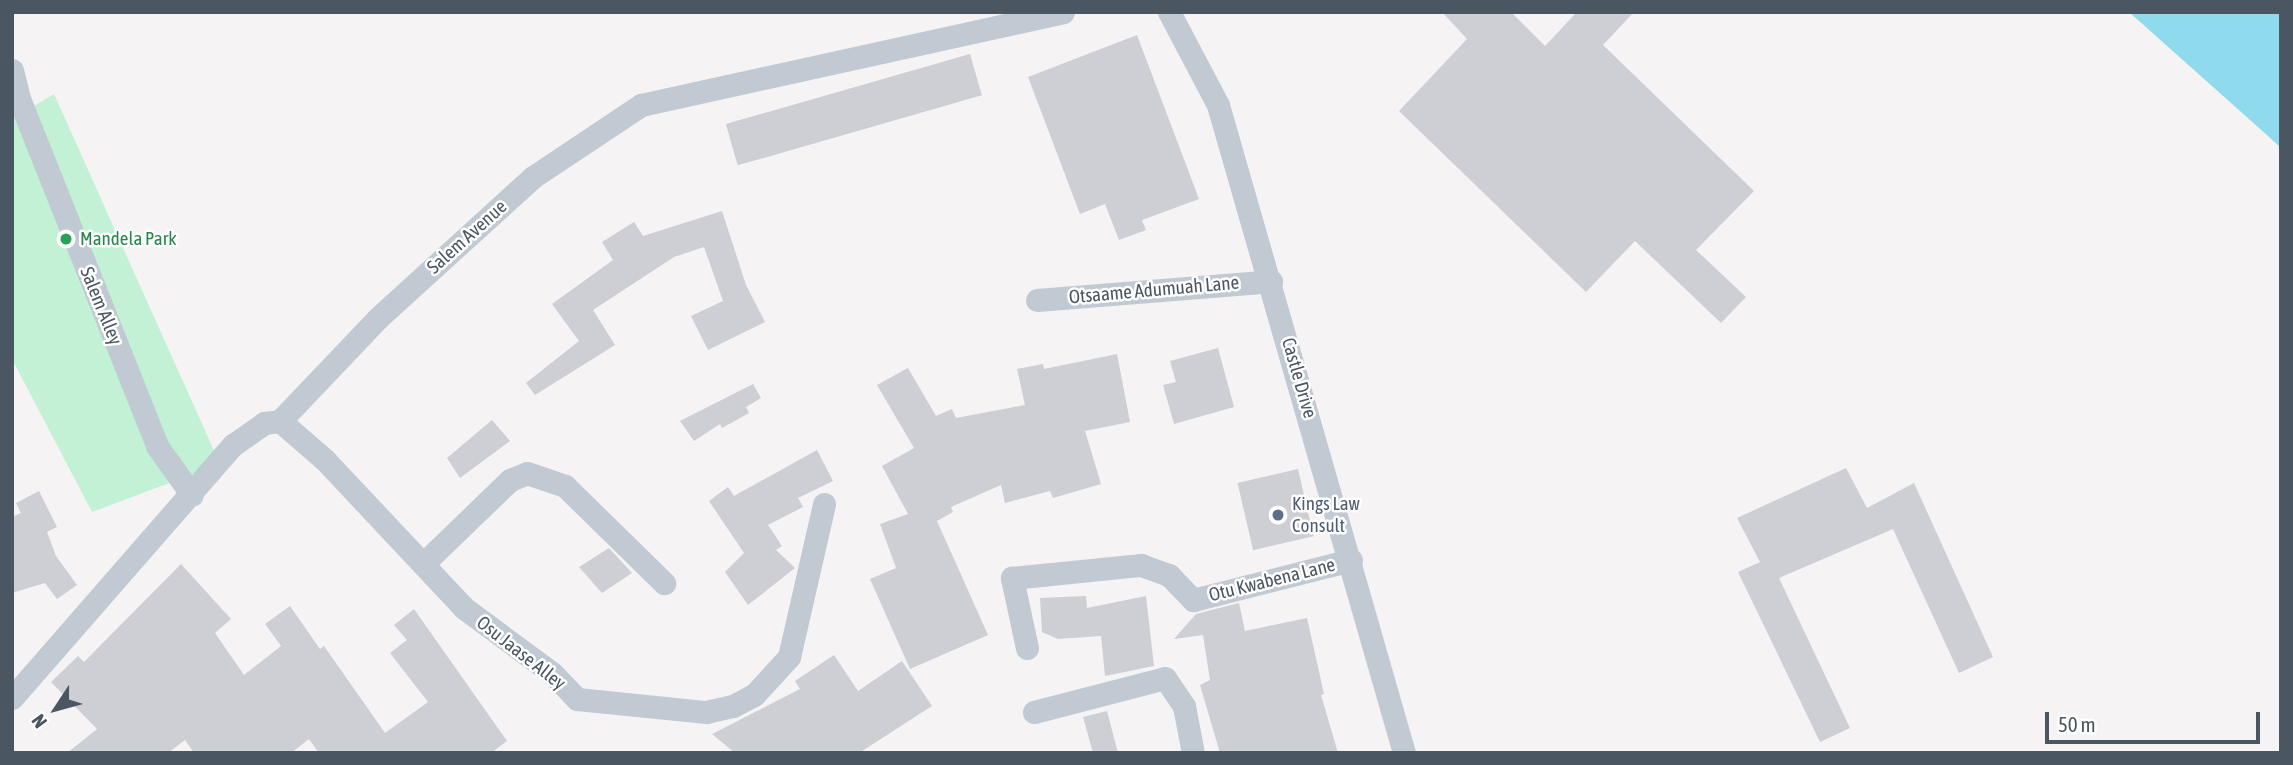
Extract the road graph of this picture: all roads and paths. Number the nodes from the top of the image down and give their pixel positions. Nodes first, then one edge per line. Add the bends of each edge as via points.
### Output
1 (1063, 12) edge
2 (1169, 12) edge
3 (12, 70) edge
4 (1271, 281) junction
5 (1037, 300) dead end
6 (280, 421) junction
7 (192, 495) junction
8 (824, 504) dead end
9 (1351, 561) junction
10 (424, 563) junction
11 (664, 583) dead end
12 (1027, 648) dead end
13 (12, 698) edge
14 (1034, 712) dead end
15 (1193, 753) edge
16 (1404, 753) edge

1 - 6 street, Salem Avenue via 641,105 533,177 378,318
2 - 4 street, Castle Drive via 1218,105
3 - 7 street, Salem Alley via 20,101 157,446
4 - 5 street, Otsaame Adumuah Lane
4 - 9 street, Castle Drive
6 - 7 street, Salem Avenue via 246,433
6 - 10 street, Osu Jaase Alley via 325,460 388,531
7 - 13 street, Salem Avenue
8 - 10 street, Osu Jaase Alley via 789,657 754,695 706,712 577,699 523,649 464,608
9 - 12 street, Otu Kwabena Lane via 1193,600 1169,575 1141,565 1012,578
9 - 16 street, Castle Drive
10 - 11 street via 510,480 527,473 565,486
14 - 15 street via 1165,678 1184,706

